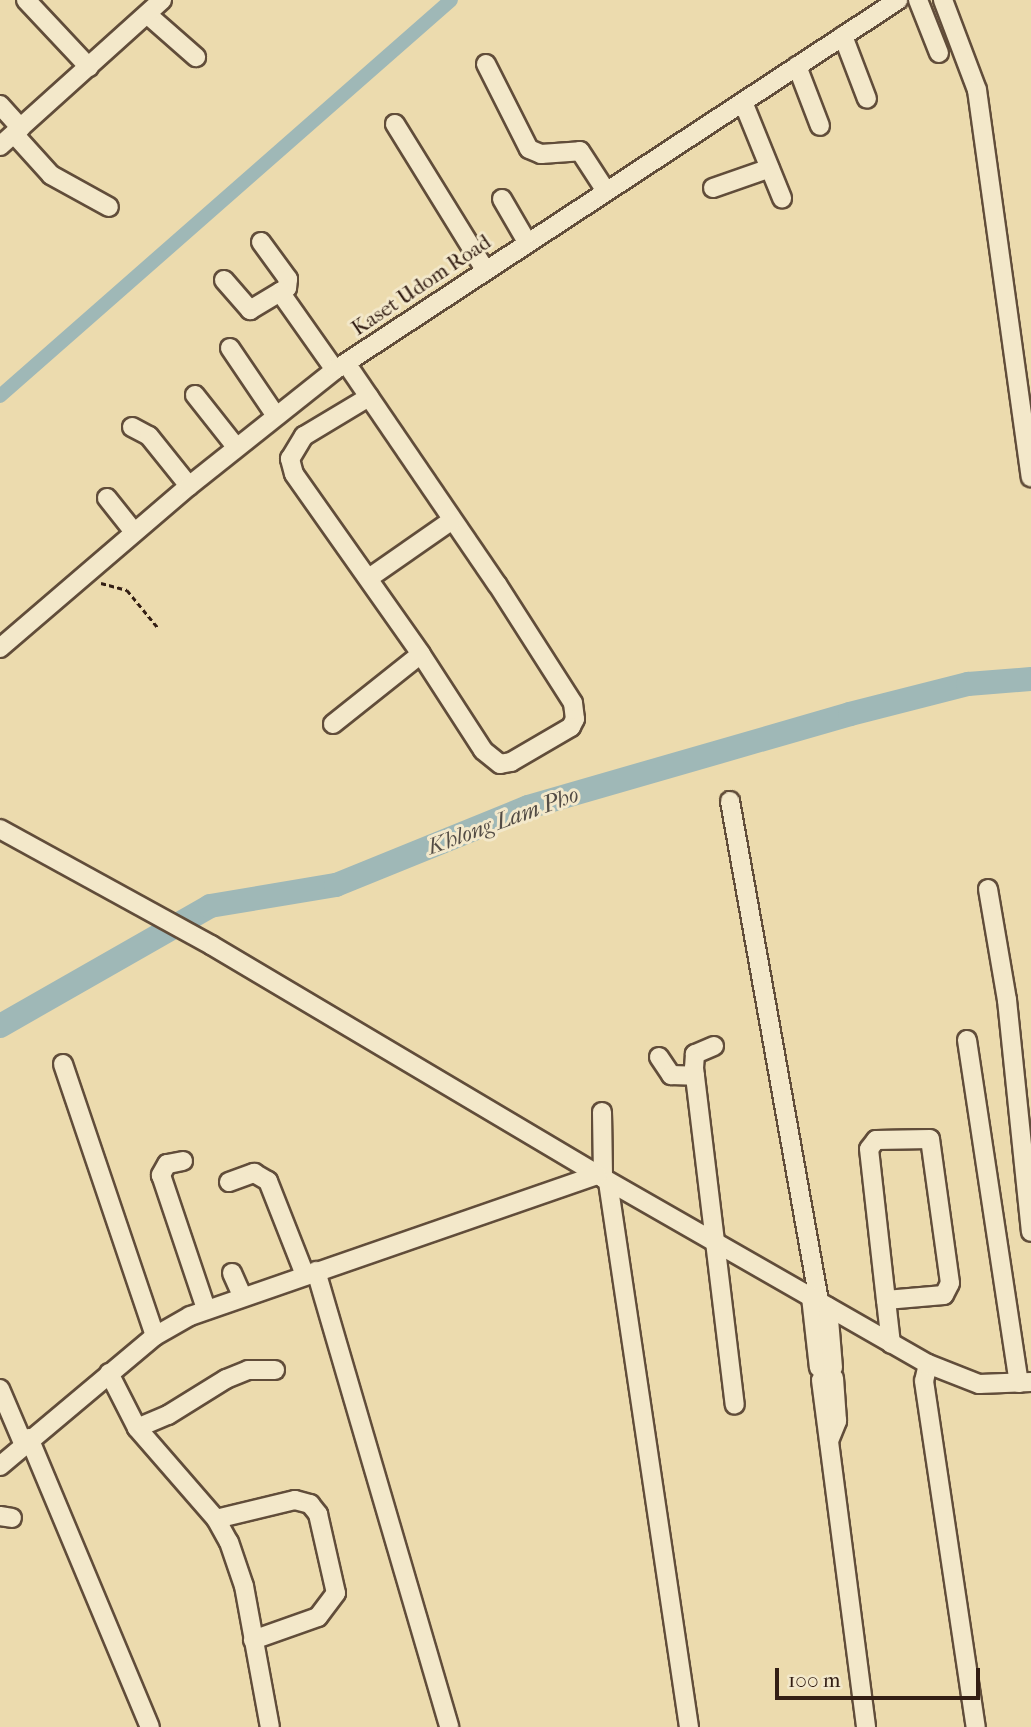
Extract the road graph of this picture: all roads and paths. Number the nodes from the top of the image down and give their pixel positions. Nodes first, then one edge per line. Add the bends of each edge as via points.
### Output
1 (26, 0) edge
2 (162, 0) edge
3 (898, 0) edge
4 (918, 0) edge
5 (943, 0) edge
6 (148, 15) junction
7 (843, 36) junction
8 (939, 53) dead end
9 (195, 57) dead end
10 (486, 64) dead end
11 (797, 66) junction
12 (89, 67) junction
13 (867, 99) dead end
14 (743, 102) junction
15 (0, 105) edge
16 (396, 124) dead end
17 (820, 126) dead end
18 (18, 131) junction
19 (0, 146) edge
20 (770, 168) junction
21 (713, 188) dead end
22 (606, 191) junction
23 (782, 198) dead end
24 (502, 199) dead end
25 (108, 207) dead end
26 (261, 242) dead end
27 (527, 242) junction
28 (485, 270) junction
29 (224, 280) dead end
30 (280, 292) junction
31 (230, 348) dead end
32 (341, 366) junction
33 (195, 395) dead end
34 (369, 397) junction
35 (276, 416) junction
36 (132, 427) dead end
37 (236, 447) junction
38 (1031, 477) edge
39 (189, 486) junction
40 (107, 498) dead end
41 (452, 520) junction
42 (134, 532) junction
43 (369, 578) junction
44 (76, 581) junction
45 (159, 629) dead end
46 (0, 648) edge
47 (421, 654) junction
48 (333, 724) dead end
49 (730, 801) dead end
50 (4, 836) edge
51 (988, 889) dead end
52 (967, 1040) dead end
53 (714, 1046) dead end
54 (659, 1057) dead end
55 (63, 1064) dead end
56 (695, 1076) junction
57 (602, 1112) dead end
58 (183, 1161) dead end
59 (603, 1178) junction
60 (229, 1182) dead end
61 (1031, 1232) edge
62 (718, 1244) junction
63 (232, 1273) dead end
64 (310, 1273) junction
65 (243, 1295) junction
66 (886, 1300) junction
67 (819, 1302) junction
68 (206, 1308) junction
69 (155, 1336) junction
70 (891, 1343) junction
71 (928, 1364) junction
72 (275, 1370) dead end
73 (108, 1373) junction
74 (1025, 1382) edge
75 (0, 1389) edge
76 (735, 1405) dead end
77 (0, 1421) edge
78 (137, 1428) junction
79 (23, 1437) junction
80 (0, 1466) edge
81 (216, 1519) junction
82 (253, 1640) junction
83 (148, 1726) edge
84 (270, 1727) edge
85 (449, 1727) edge
86 (689, 1727) edge
87 (866, 1727) edge
88 (976, 1727) edge

1 - 12 street
2 - 6 street
3 - 7 street, Kaset Udom Road
4 - 8 street
5 - 38 street via 977,90
6 - 9 street
6 - 12 street
7 - 11 street, Kaset Udom Road
7 - 13 street
10 - 22 street via 529,149 541,154 580,152
11 - 14 street, Kaset Udom Road
11 - 17 street
12 - 18 street
14 - 20 street
14 - 22 street, Kaset Udom Road
15 - 18 street
16 - 28 street
18 - 19 street
18 - 25 street via 51,175
20 - 21 street
20 - 23 street
22 - 27 street, Kaset Udom Road
24 - 27 street
26 - 30 street via 288,279 287,288
27 - 28 street, Kaset Udom Road
28 - 32 street, Kaset Udom Road
29 - 30 street via 250,310
30 - 32 street
31 - 35 street
32 - 34 street
32 - 35 street, Kaset Udom Road
33 - 37 street
34 - 41 street
34 - 43 street via 304,436 290,459 294,474
35 - 37 street, Kaset Udom Road
36 - 39 street via 149,436
37 - 39 street, Kaset Udom Road
39 - 42 street, Kaset Udom Road
40 - 42 street
41 - 43 street
41 - 47 street via 573,703 575,719 571,727 500,764 483,750
42 - 44 street, Kaset Udom Road
43 - 47 street
44 - 45 path via 116,584 127,590
44 - 46 street, Kaset Udom Road
47 - 48 street
49 - 67 street
50 - 59 street via 163,918
51 - 61 street via 1007,1000
52 - 74 street
53 - 56 street via 695,1054
54 - 56 street via 671,1075
55 - 69 street
56 - 62 street
57 - 59 street
58 - 68 street via 167,1164 161,1175
59 - 62 street
59 - 64 street
59 - 86 street
60 - 64 street via 254,1174 268,1181
62 - 67 street
62 - 76 street
63 - 65 street
64 - 65 street
64 - 85 street
65 - 68 street
66 - 66 street via 944,1296 950,1283 930,1139 876,1140 869,1149
66 - 70 street
67 - 70 street
67 - 87 street via 830,1441
68 - 69 street
69 - 73 street
70 - 71 street
71 - 74 street via 979,1384
71 - 88 street via 924,1381
72 - 78 street via 248,1370 226,1379 168,1415
73 - 78 street
73 - 79 street
75 - 79 street
77 - 79 street
78 - 81 street
79 - 80 street
79 - 83 street
81 - 82 street via 244,1586
81 - 82 street via 295,1500 310,1504 318,1514 336,1593 318,1617
82 - 84 street

